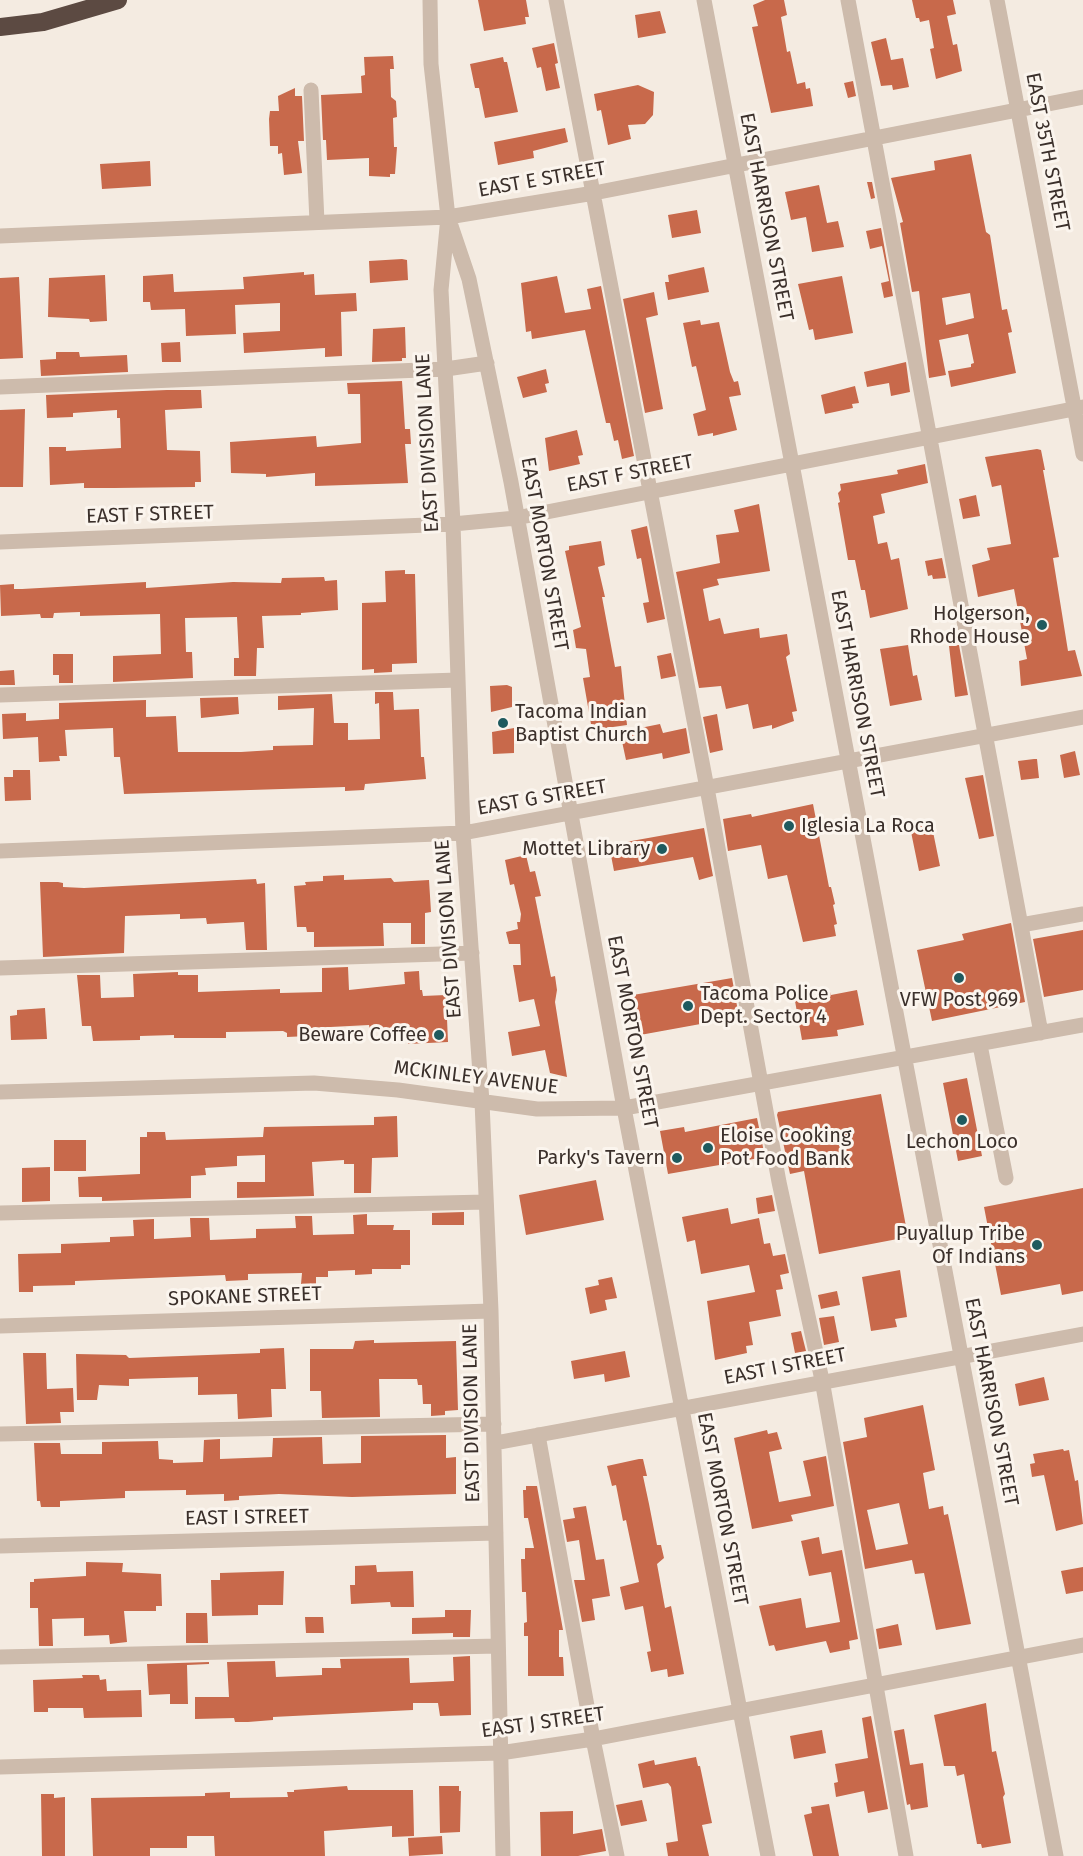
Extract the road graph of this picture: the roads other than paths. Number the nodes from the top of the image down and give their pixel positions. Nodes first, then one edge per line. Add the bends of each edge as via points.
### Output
1 (118, 0) edge
2 (430, 0) edge
3 (556, 0) edge
4 (704, 0) edge
5 (848, 0) edge
6 (997, 0) edge
7 (0, 27) edge
8 (311, 90) dead end
9 (1083, 98) edge
10 (1018, 110) junction
11 (874, 137) junction
12 (735, 164) junction
13 (594, 193) junction
14 (448, 217) junction
15 (317, 222) junction
16 (0, 236) edge
17 (487, 363) junction
18 (446, 369) junction
19 (0, 387) edge
20 (1079, 408) edge
21 (930, 437) junction
22 (1083, 454) edge
23 (792, 463) junction
24 (650, 492) junction
25 (516, 518) junction
26 (453, 524) junction
27 (0, 542) edge
28 (458, 680) junction
29 (0, 695) edge
30 (1083, 717) edge
31 (985, 735) junction
32 (848, 761) junction
33 (707, 789) junction
34 (570, 815) junction
35 (463, 833) junction
36 (0, 851) edge
37 (1083, 914) edge
38 (1021, 925) junction
39 (472, 953) junction
40 (0, 968) edge
41 (1083, 1025) edge
42 (1041, 1033) junction
43 (980, 1045) junction
44 (905, 1059) junction
45 (761, 1085) junction
46 (0, 1092) edge
47 (482, 1102) junction
48 (624, 1108) junction
49 (1006, 1178) dead end
50 (486, 1202) junction
51 (0, 1213) edge
52 (491, 1311) junction
53 (0, 1326) edge
54 (1083, 1334) edge
55 (961, 1358) junction
56 (822, 1380) junction
57 (681, 1409) junction
58 (494, 1424) junction
59 (0, 1434) edge
60 (538, 1435) junction
61 (495, 1443) junction
62 (496, 1533) junction
63 (0, 1546) edge
64 (1083, 1645) edge
65 (498, 1646) junction
66 (0, 1657) edge
67 (1019, 1657) junction
68 (874, 1685) junction
69 (739, 1711) junction
70 (592, 1739) junction
71 (500, 1754) junction
72 (0, 1767) edge
73 (503, 1856) edge
74 (617, 1856) edge
75 (768, 1856) edge
76 (906, 1856) edge
77 (1056, 1856) edge

1 - 7 highway via 43,22
2 - 14 street, EAST DIVISION LANE via 431,64
3 - 13 street
4 - 12 street, EAST HARRISON STREET
5 - 11 street
6 - 10 street, EAST 35TH STREET
8 - 15 street
9 - 10 street, EAST E STREET
10 - 11 street, EAST E STREET
10 - 20 street, EAST 35TH STREET
11 - 12 street, EAST E STREET
11 - 21 street
12 - 13 street, EAST E STREET
12 - 23 street, EAST HARRISON STREET
13 - 14 street, EAST E STREET
13 - 24 street
14 - 15 street, EAST E STREET
14 - 17 street, EAST MORTON STREET via 469,279
14 - 18 street, EAST DIVISION LANE via 441,290
15 - 16 street, EAST E STREET
17 - 18 street
17 - 25 street, EAST MORTON STREET
18 - 19 street
18 - 26 street, EAST DIVISION LANE
20 - 21 street, EAST F STREET
20 - 22 street, EAST 35TH STREET
21 - 23 street, EAST F STREET
21 - 31 street
23 - 24 street, EAST F STREET
23 - 32 street, EAST HARRISON STREET
24 - 25 street, EAST F STREET
24 - 33 street
25 - 26 street, EAST F STREET
25 - 34 street, EAST MORTON STREET
26 - 27 street, EAST F STREET
26 - 28 street, EAST DIVISION LANE
28 - 29 street
28 - 35 street, EAST DIVISION LANE
30 - 31 street, EAST G STREET
31 - 32 street, EAST G STREET
31 - 38 street
32 - 33 street, EAST G STREET
32 - 44 street, EAST HARRISON STREET
33 - 34 street, EAST G STREET
33 - 45 street
34 - 35 street, EAST G STREET
34 - 48 street, EAST MORTON STREET
35 - 36 street, EAST G STREET
35 - 39 street, EAST DIVISION LANE
37 - 38 street
38 - 42 street
39 - 40 street
39 - 47 street, EAST DIVISION LANE
41 - 42 street, MCKINLEY AVENUE
42 - 43 street, MCKINLEY AVENUE
43 - 44 street, MCKINLEY AVENUE
43 - 49 street
44 - 45 street, MCKINLEY AVENUE
44 - 55 street, EAST HARRISON STREET
45 - 48 street, MCKINLEY AVENUE
45 - 56 street
46 - 47 street, MCKINLEY AVENUE via 314,1083 398,1089
47 - 48 street, MCKINLEY AVENUE via 537,1109
47 - 50 street, EAST DIVISION LANE
48 - 57 street, EAST MORTON STREET
50 - 51 street
50 - 52 street, EAST DIVISION LANE
52 - 53 street, SPOKANE STREET
52 - 58 street, EAST DIVISION LANE
54 - 55 street, EAST I STREET
55 - 56 street, EAST I STREET
55 - 67 street, EAST HARRISON STREET
56 - 57 street, EAST I STREET
56 - 68 street
57 - 60 street, EAST I STREET
57 - 69 street, EAST MORTON STREET
58 - 59 street
58 - 61 street, EAST DIVISION LANE
60 - 61 street, EAST I STREET
60 - 70 street
61 - 62 street, EAST DIVISION LANE
62 - 63 street, EAST I STREET
62 - 65 street, EAST DIVISION LANE
64 - 67 street, EAST J STREET
65 - 66 street
65 - 71 street, EAST DIVISION LANE
67 - 68 street, EAST J STREET
67 - 77 street, EAST HARRISON STREET
68 - 69 street, EAST J STREET
68 - 76 street
69 - 70 street, EAST J STREET
69 - 75 street, EAST MORTON STREET
70 - 71 street, EAST J STREET
70 - 74 street
71 - 72 street, EAST J STREET
71 - 73 street, EAST DIVISION LANE

